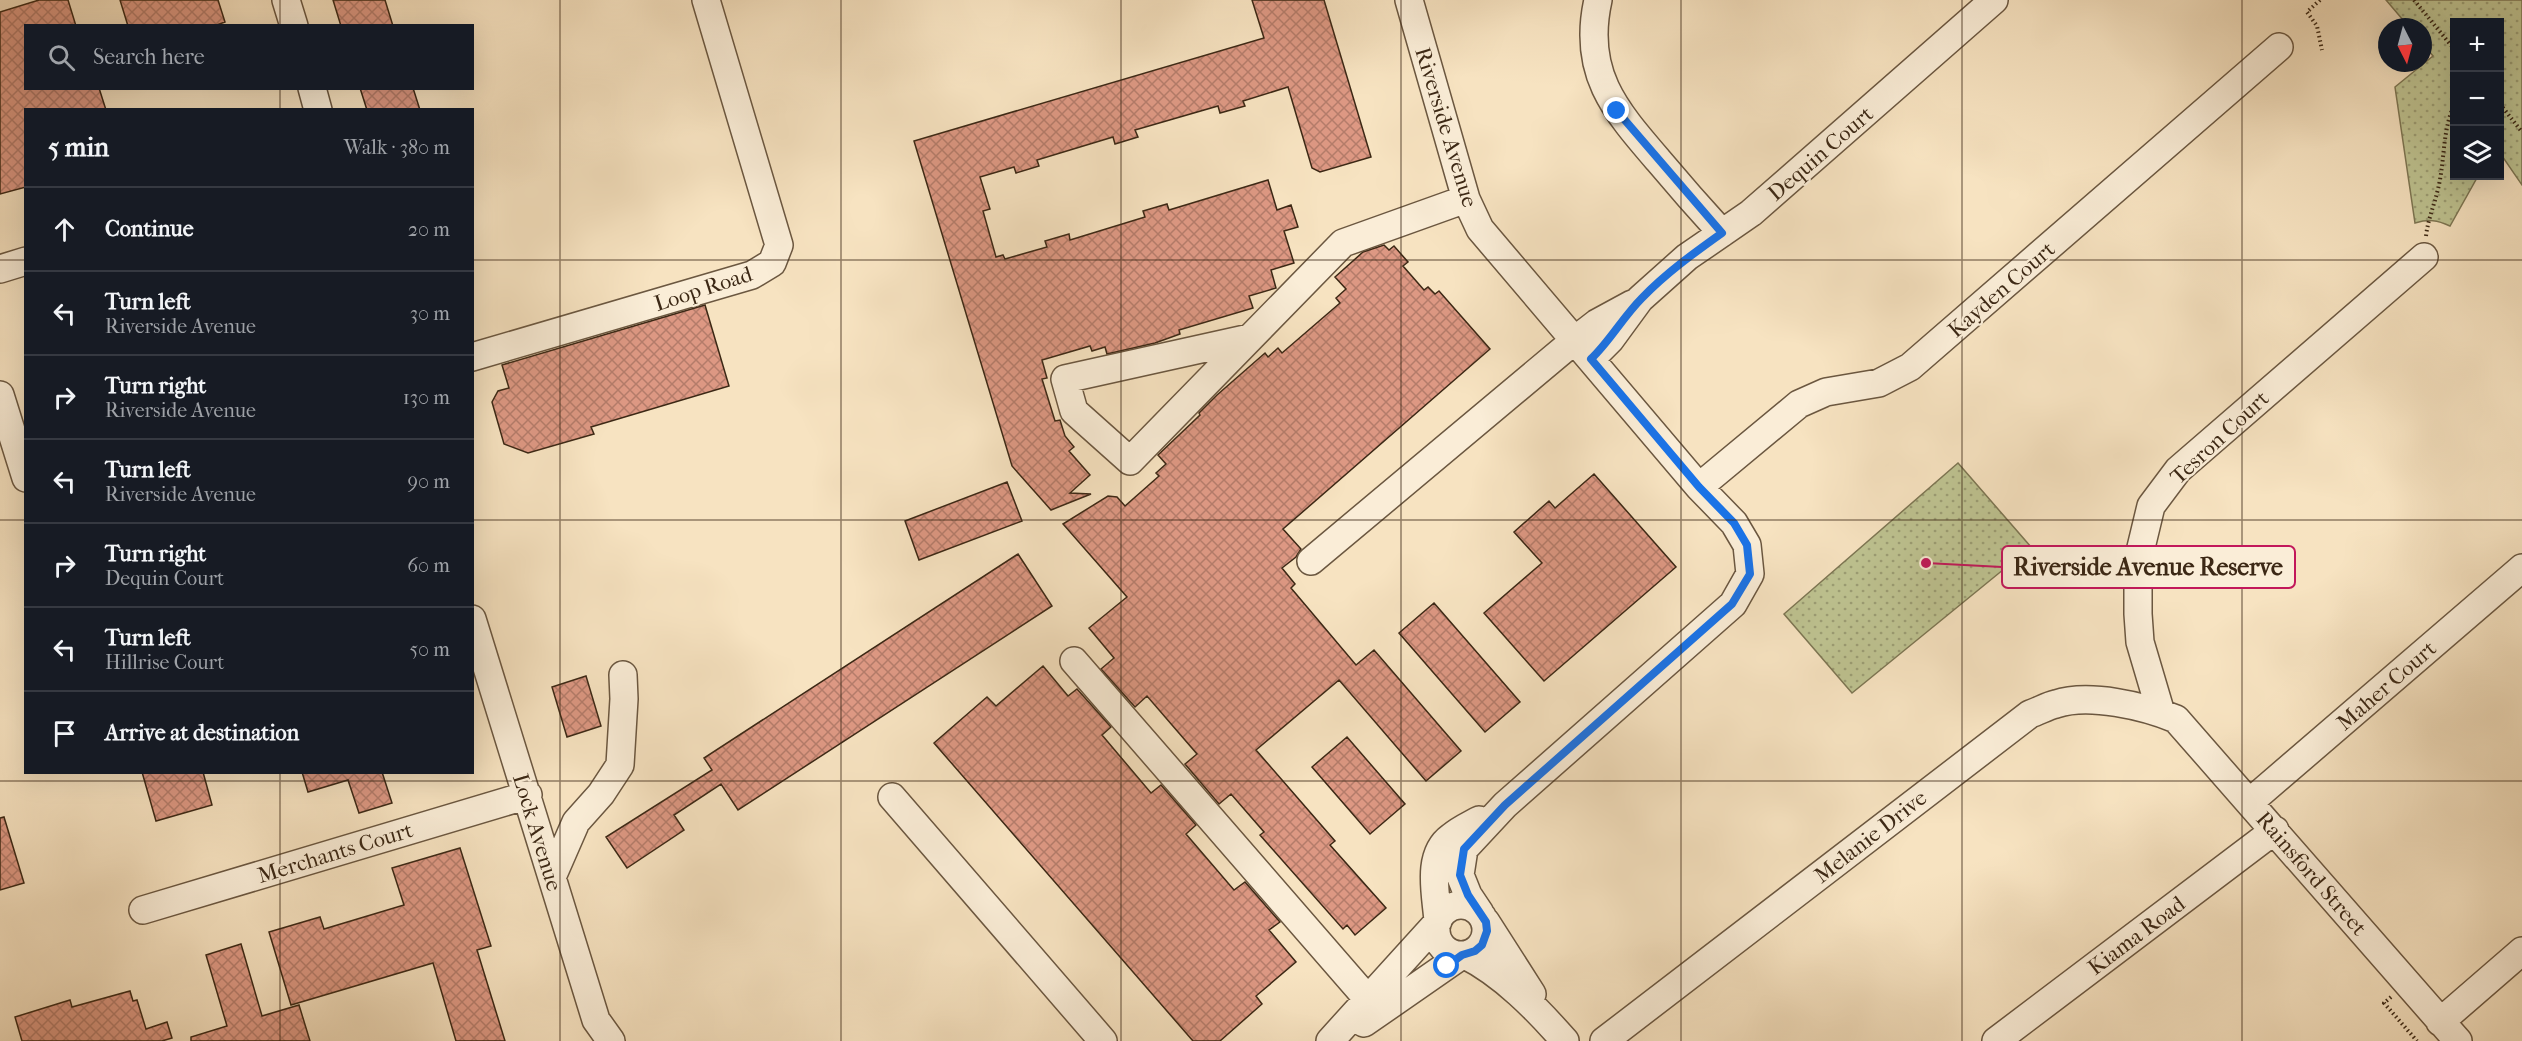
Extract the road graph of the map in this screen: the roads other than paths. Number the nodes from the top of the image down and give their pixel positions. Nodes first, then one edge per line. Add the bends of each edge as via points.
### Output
1 (286, 0) edge
2 (706, 0) edge
3 (1409, 0) edge
4 (1598, 0) edge
5 (1994, 0) edge
6 (293, 24) edge
7 (2279, 47) dead end
8 (313, 90) edge
9 (317, 108) edge
10 (1466, 199) junction
11 (1722, 233) junction
12 (2424, 257) road end
13 (24, 262) edge
14 (0, 269) edge
15 (1250, 338) junction
16 (1583, 350) junction
17 (474, 356) edge
18 (0, 395) edge
19 (24, 472) edge
20 (1699, 487) junction
21 (1311, 561) dead end
22 (2522, 568) edge
23 (474, 625) edge
24 (1074, 661) dead end
25 (623, 675) dead end
26 (2161, 713) junction
27 (528, 795) junction
28 (892, 797) dead end
29 (2250, 802) junction
30 (1505, 805) junction
31 (2275, 830) junction
32 (552, 877) junction
33 (142, 910) dead end
34 (1483, 917) junction
35 (1437, 922) junction
36 (2522, 951) edge
37 (1464, 955) junction
38 (1374, 1006) junction
39 (1558, 1033) edge
40 (2451, 1035) edge
41 (610, 1041) edge
42 (1103, 1041) edge
43 (1330, 1041) edge
44 (1338, 1041) edge
45 (1604, 1041) edge
46 (1996, 1041) edge

1 - 6 street
2 - 17 street, Loop Road via 779,245 772,263 752,275
3 - 10 street, Riverside Avenue
4 - 11 street via 1595,51 1608,95 1628,125
5 - 11 street, Dequin Court via 1751,213
7 - 20 street, Kayden Court via 1910,367 1880,383 1826,392 1799,404
8 - 9 street
10 - 15 street via 1343,243
10 - 16 street, Riverside Avenue via 1480,229
11 - 16 street, Dequin Court via 1687,257 1641,299 1610,340
12 - 26 street, Tesron Court via 2178,470 2151,506 2139,560 2138,614 2140,642
13 - 14 street
15 - 15 street via 1130,461 1074,411 1065,379
16 - 20 street, Riverside Avenue
16 - 21 street, Dequin Court
18 - 19 street
20 - 30 street, Riverside Avenue via 1734,523 1747,545 1750,574 1732,604
22 - 29 street, Maher Court
23 - 27 street, Lock Avenue
24 - 38 street
25 - 32 street via 620,765 576,822
26 - 29 street, Rainsford Street via 2176,719
26 - 45 street, Melanie Drive via 2084,700 2058,703 2030,714
27 - 32 street, Lock Avenue
27 - 33 street, Merchants Court
28 - 42 street
29 - 31 street, Rainsford Street
30 - 34 street, Riverside Avenue via 1464,849 1460,875
30 - 35 street, Riverside Avenue via 1449,838 1437,855
31 - 40 street, Rainsford Street
31 - 46 street, Kiama Road
32 - 41 street, Lock Avenue via 596,1020
34 - 35 street via 1474,907 1456,905 1447,909
34 - 37 street via 1487,931 1482,945
34 - 39 street, Riverside Avenue
35 - 37 street via 1440,945 1453,954
35 - 38 street
36 - 40 street
37 - 38 street
37 - 39 street via 1493,971
38 - 43 street
38 - 44 street

